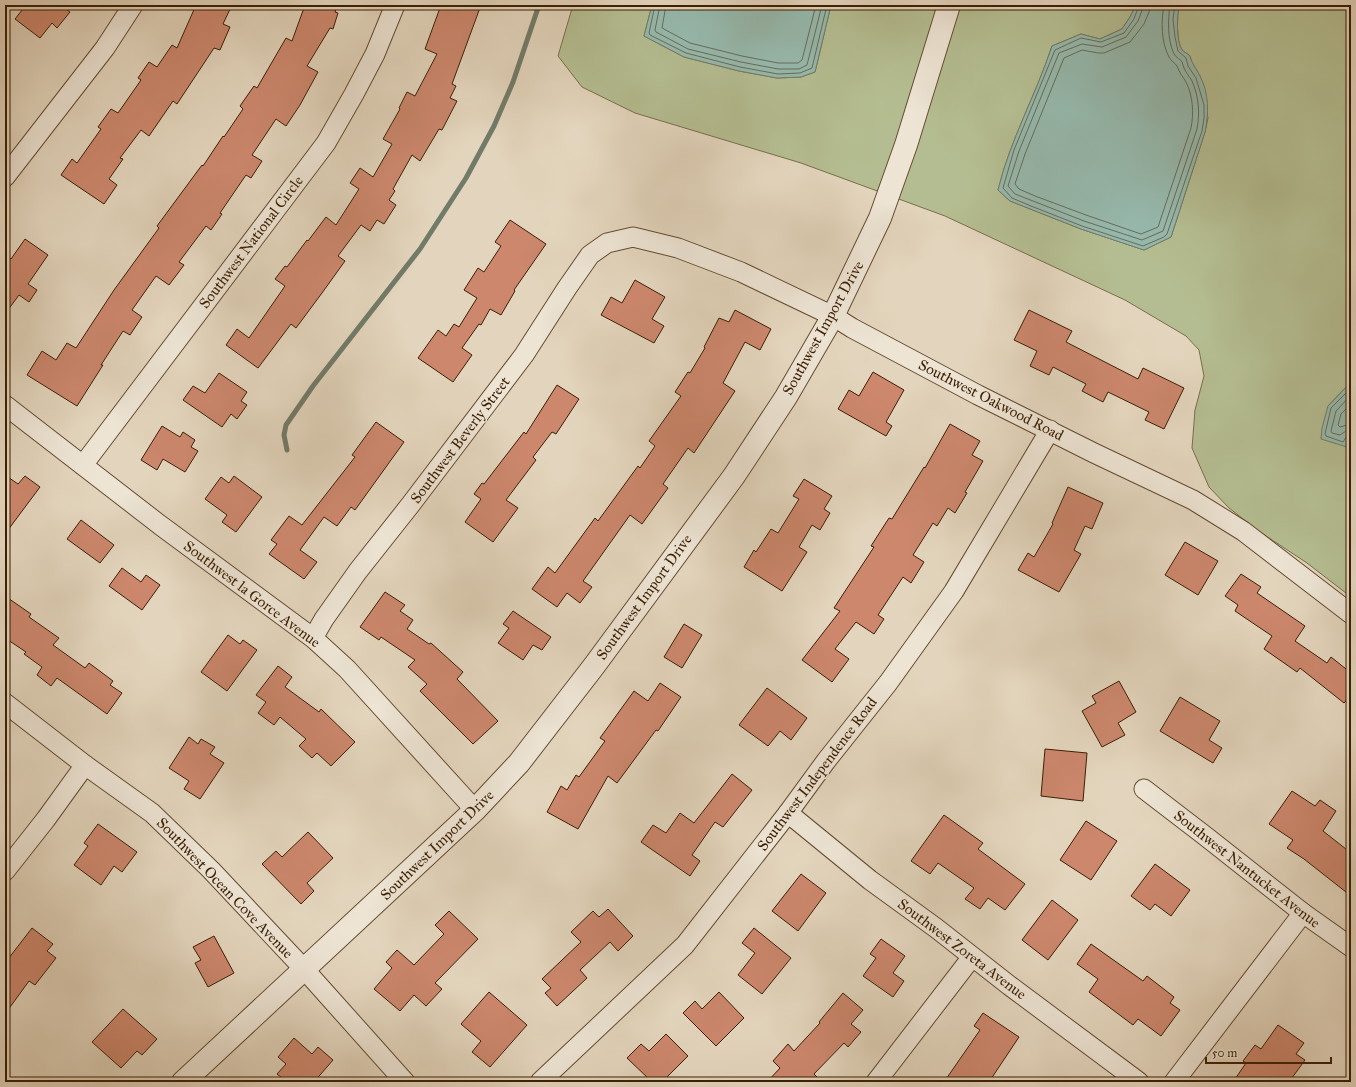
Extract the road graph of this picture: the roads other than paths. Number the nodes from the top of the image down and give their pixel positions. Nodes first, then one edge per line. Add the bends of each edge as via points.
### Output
1 (133, 5) edge
2 (395, 5) edge
3 (949, 5) edge
4 (5, 177) edge
5 (607, 243) joint
6 (833, 316) junction
7 (5, 405) edge
8 (1050, 430) junction
9 (83, 465) junction
10 (1351, 614) edge
11 (313, 638) junction
12 (5, 703) edge
13 (85, 764) junction
14 (1144, 789) dead end
15 (475, 810) junction
16 (788, 813) junction
17 (5, 871) edge
18 (1303, 914) junction
19 (1351, 947) edge
20 (972, 957) junction
21 (304, 969) junction
22 (183, 1082) edge
23 (405, 1082) edge
24 (540, 1082) edge
25 (876, 1082) edge
26 (1139, 1082) edge
27 (1174, 1082) edge

1 - 4 street via 105,48
2 - 9 street, Southwest National Circle via 375,54 326,143
3 - 6 street, Southwest Import Drive via 906,145 880,218
5 - 6 street, Southwest Oakwood Road via 633,237 678,248 741,272
5 - 11 street, Southwest Beverly Street via 590,255 524,355 354,577
6 - 8 street, Southwest Oakwood Road via 978,395
6 - 15 street, Southwest Import Drive via 786,397 734,476 519,763
7 - 9 street, Southwest la Gorce Avenue
8 - 10 street, Southwest Oakwood Road via 1193,500 1243,531
8 - 16 street, Southwest Independence Road via 954,591 888,683
9 - 11 street, Southwest la Gorce Avenue
11 - 15 street, Southwest la Gorce Avenue via 347,670
12 - 13 street, Southwest Ocean Cove Avenue
13 - 17 street
13 - 21 street, Southwest Ocean Cove Avenue via 152,813 211,870
14 - 18 street, Southwest Nantucket Avenue
15 - 21 street, Southwest Import Drive
16 - 20 street, Southwest Zoreta Avenue via 870,880
16 - 24 street, Southwest Independence Road via 685,945
18 - 19 street, Southwest Nantucket Avenue
18 - 27 street
20 - 25 street
20 - 26 street, Southwest Zoreta Avenue
21 - 22 street, Southwest Import Drive
21 - 23 street, Southwest Ocean Cove Avenue

